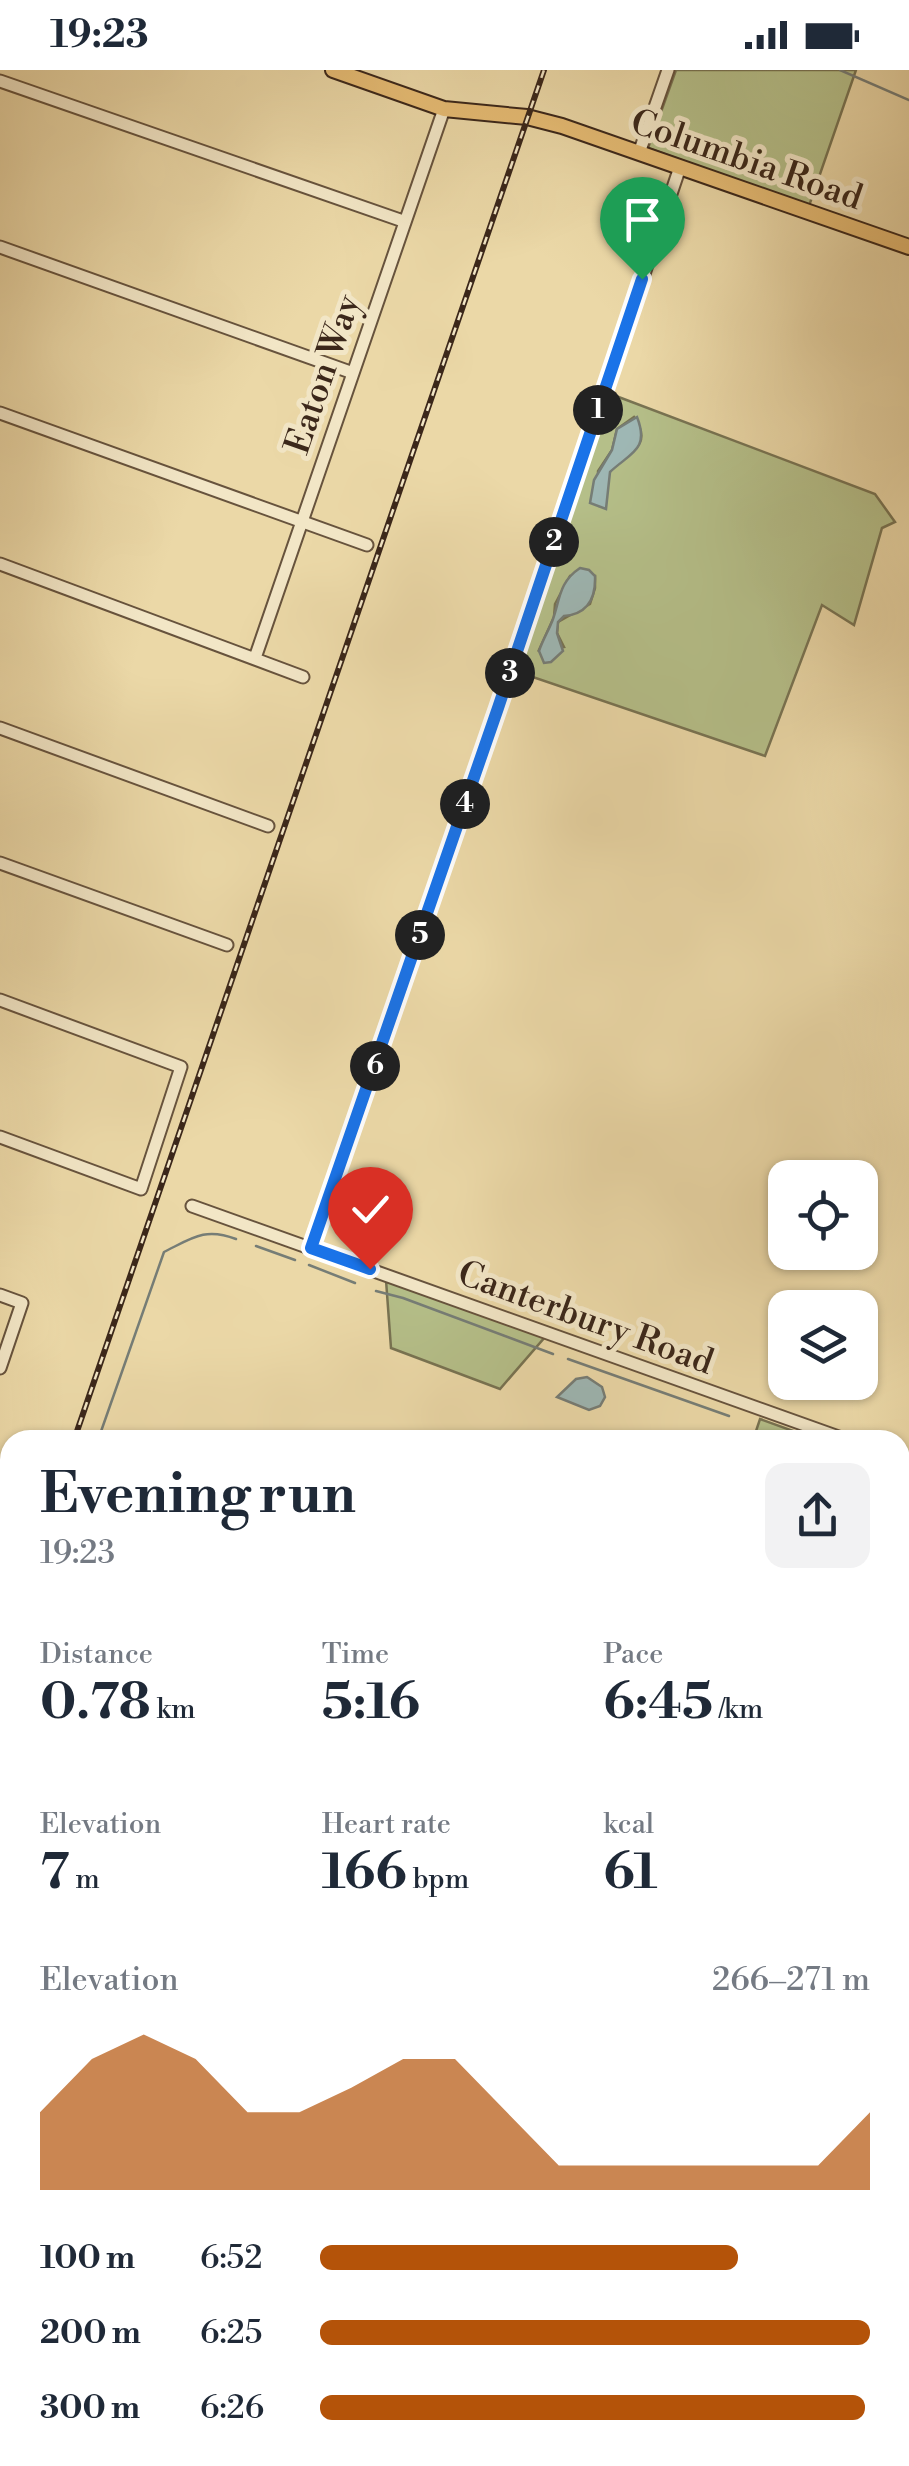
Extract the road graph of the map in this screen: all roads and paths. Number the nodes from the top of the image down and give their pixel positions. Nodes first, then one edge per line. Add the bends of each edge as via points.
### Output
1 (333, 70) edge
2 (668, 70) edge
3 (0, 81) edge
4 (444, 109) junction
5 (639, 153) junction
6 (680, 167) junction
7 (403, 222) junction
8 (0, 247) edge
9 (909, 248) edge
10 (353, 372) junction
11 (0, 413) edge
12 (301, 522) junction
13 (367, 545) dead end
14 (0, 564) edge
15 (255, 658) junction
16 (302, 677) dead end
17 (0, 728) edge
18 (268, 826) dead end
19 (0, 863) edge
20 (227, 945) dead end
21 (0, 1000) edge
22 (0, 1137) edge
23 (192, 1206) dead end
24 (311, 1248) junction
25 (0, 1295) edge
26 (0, 1368) edge
27 (819, 1430) edge

1 - 4 main road, Columbia Road
2 - 5 street
3 - 7 street
4 - 5 main road, Columbia Road via 533,118
4 - 7 street, Eaton Way
5 - 6 main road, Columbia Road
6 - 9 main road, Columbia Road
6 - 24 street
7 - 10 street, Eaton Way
8 - 10 street
10 - 12 street, Eaton Way
11 - 12 street
12 - 13 street
12 - 15 street, Eaton Way
14 - 15 street
15 - 16 street
17 - 18 street
19 - 20 street
21 - 22 street via 181,1067 140,1189
23 - 24 street, Canterbury Road
24 - 27 street, Canterbury Road
25 - 26 street via 22,1303

